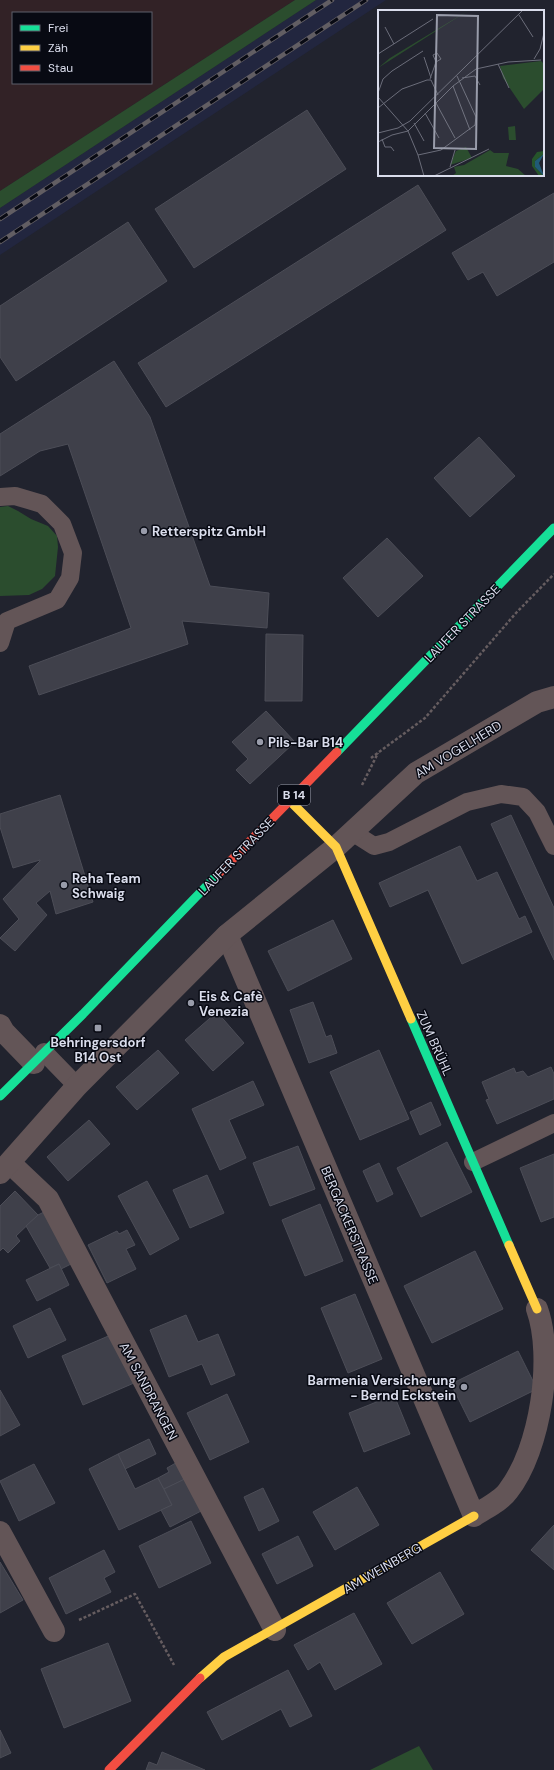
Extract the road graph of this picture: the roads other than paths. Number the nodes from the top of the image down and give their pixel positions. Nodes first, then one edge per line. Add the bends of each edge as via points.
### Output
1 (0, 497) edge
2 (554, 528) edge
3 (4, 618) edge
4 (0, 643) edge
5 (554, 698) edge
6 (289, 800) junction
7 (352, 832) junction
8 (554, 846) edge
9 (336, 847) junction
10 (227, 935) junction
11 (0, 1025) edge
12 (39, 1058) junction
13 (77, 1086) junction
14 (0, 1096) edge
15 (554, 1123) edge
16 (473, 1162) junction
17 (5, 1168) edge
18 (537, 1309) joint
19 (474, 1516) junction
20 (0, 1532) edge
21 (275, 1630) junction
22 (54, 1631) road end
23 (109, 1770) edge

1 - 3 lane via 15,496 42,504 62,524 72,553 70,578 57,600
2 - 6 street, LAUFER STRASSE / B 14
3 - 4 lane
5 - 7 street, AM VOGELHERD via 537,702 416,773
6 - 9 street, ZUM BRÜHL
6 - 12 street, LAUFER STRASSE / B 14
7 - 8 lane via 374,846 389,842 467,802 501,794 523,797 537,812
7 - 9 street, AM VOGELHERD
9 - 10 street
9 - 16 street, ZUM BRÜHL
10 - 13 street
10 - 19 street, BERGACKERSTRASSE
11 - 12 street via 4,1032
12 - 13 lane
12 - 14 street, LAUFER STRASSE / B 14
13 - 17 street
15 - 16 lane
16 - 18 street, ZUM BRÜHL
17 - 21 street, AM SANDRANGEN via 48,1199
18 - 19 street, AM WEINBERG via 550,1339 551,1368 545,1416 529,1458 508,1493
19 - 21 street, AM WEINBERG
20 - 22 street
21 - 23 street, AM WEINBERG via 224,1657 187,1689

